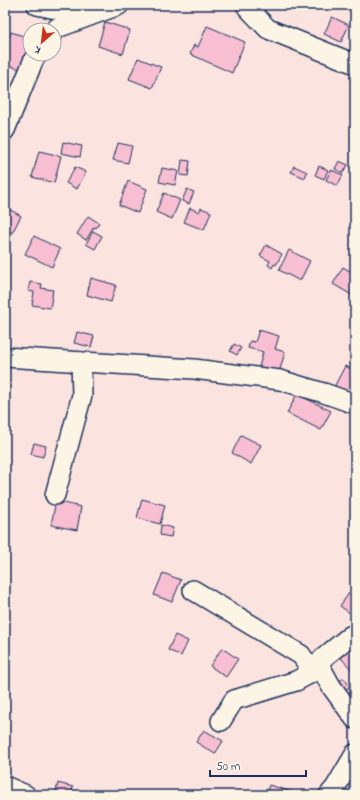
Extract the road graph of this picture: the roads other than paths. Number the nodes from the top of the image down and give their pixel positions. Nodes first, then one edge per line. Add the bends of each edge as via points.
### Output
1 (37, 5) edge
2 (119, 5) edge
3 (247, 5) edge
4 (89, 16) junction
5 (62, 26) edge
6 (33, 62) edge
7 (355, 64) edge
8 (5, 130) edge
9 (5, 357) edge
10 (81, 362) junction
11 (355, 404) edge
12 (55, 495) dead end
13 (193, 590) dead end
14 (355, 634) edge
15 (317, 669) junction
16 (355, 719) edge
17 (221, 721) dead end
18 (355, 754) edge
19 (5, 786) edge
20 (26, 795) edge
21 (329, 795) edge

1 - 4 street
2 - 4 street
3 - 7 street via 268,29
4 - 5 street
6 - 8 street
9 - 10 street
10 - 11 street via 194,369 280,380
10 - 12 street via 82,395
13 - 15 street via 301,655
14 - 15 street via 322,659
15 - 16 street
15 - 17 street via 296,681 234,700
18 - 21 street
19 - 20 street

